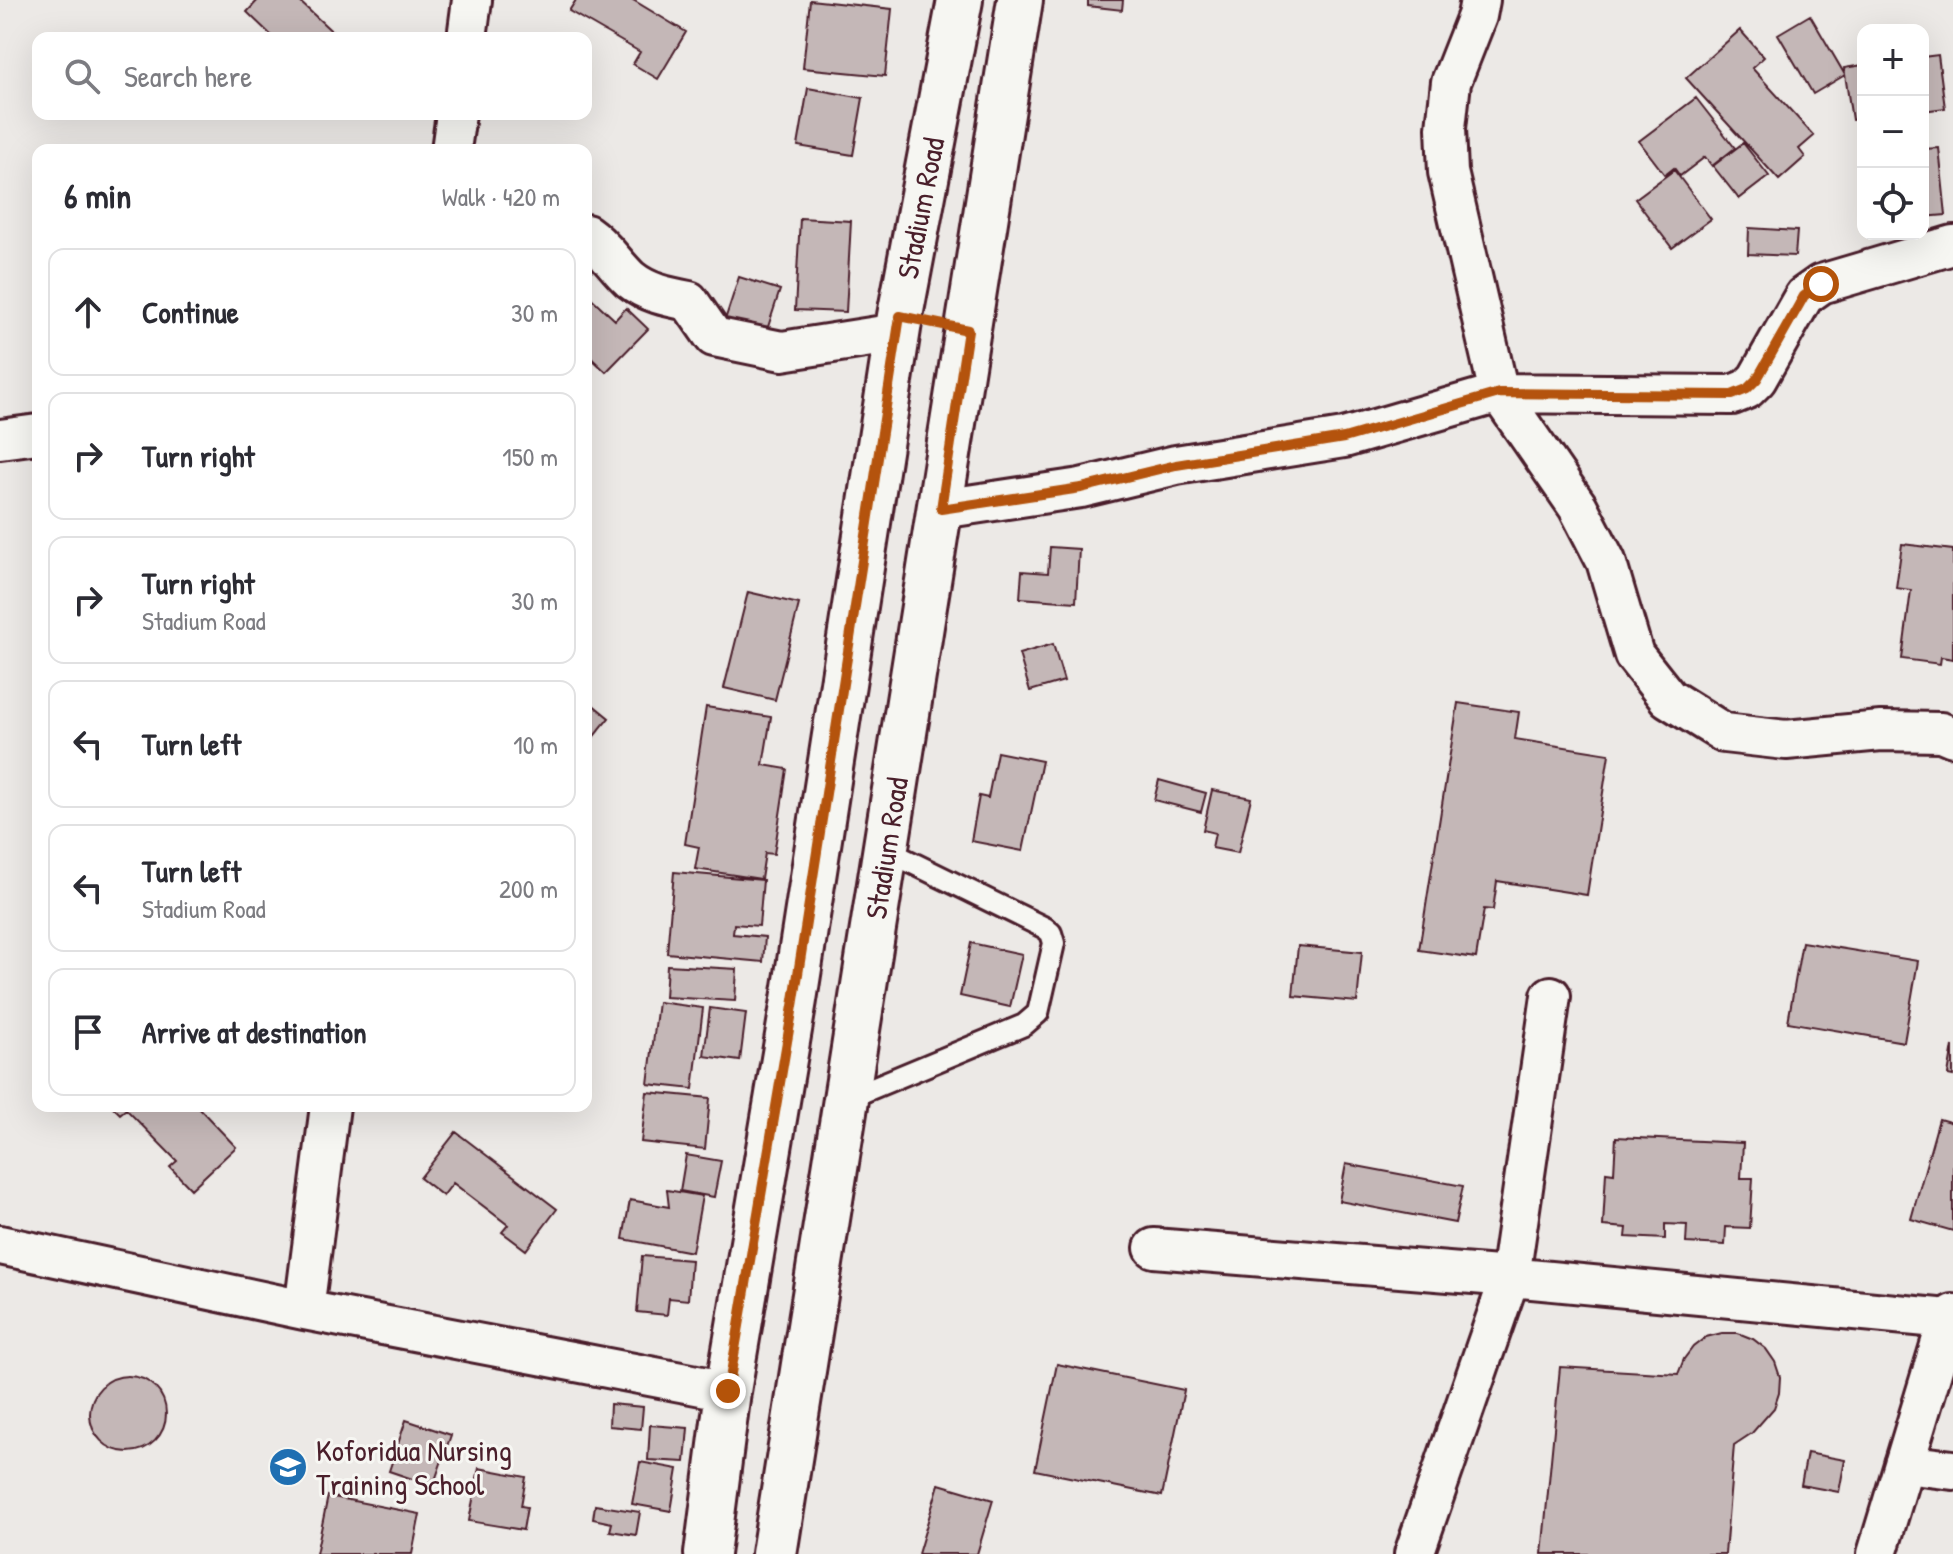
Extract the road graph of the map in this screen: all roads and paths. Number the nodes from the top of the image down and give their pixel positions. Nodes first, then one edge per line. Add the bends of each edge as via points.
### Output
1 (472, 0) edge
2 (960, 0) edge
3 (1020, 0) edge
4 (1480, 0) edge
5 (468, 32) edge
6 (455, 120) edge
7 (452, 144) edge
8 (592, 238) edge
9 (1953, 245) edge
10 (910, 262) junction
11 (975, 277) junction
12 (899, 324) junction
13 (968, 330) junction
14 (1499, 393) junction
15 (32, 435) edge
16 (0, 439) edge
17 (941, 509) junction
18 (1953, 737) edge
19 (886, 850) junction
20 (1551, 996) dead end
21 (846, 1099) junction
22 (329, 1112) edge
23 (0, 1245) edge
24 (1154, 1248) dead end
25 (1510, 1277) junction
26 (304, 1310) junction
27 (1950, 1317) edge
28 (728, 1391) junction
29 (1904, 1464) junction
30 (1953, 1470) edge
31 (707, 1554) edge
32 (774, 1554) edge
33 (1414, 1554) edge
34 (1877, 1554) edge

1 - 5 street
2 - 10 main road, Stadium Road
3 - 11 main road, Stadium Road
4 - 14 street via 1451,82 1448,172
6 - 7 street
8 - 12 street via 630,279 656,294 689,301 714,337 782,351
9 - 14 street via 1821,284 1804,296 1757,379 1732,395
10 - 11 main road
10 - 12 main road, Stadium Road
11 - 13 main road, Stadium Road
12 - 13 main road
12 - 28 main road, Stadium Road
13 - 17 main road, Stadium Road
14 - 17 street via 1344,438
14 - 18 street via 1578,507 1606,561 1634,655 1668,698 1724,733 1786,740 1881,731
15 - 16 street
17 - 19 main road, Stadium Road
19 - 21 main road, Stadium Road
19 - 21 lane via 1045,928 1054,943 1038,1013 1024,1025
20 - 25 street
21 - 32 main road, Stadium Road
22 - 26 street
23 - 26 street
24 - 25 street
25 - 27 street
25 - 33 street
26 - 28 street
27 - 29 street
28 - 31 main road, Stadium Road
29 - 30 street
29 - 34 street

